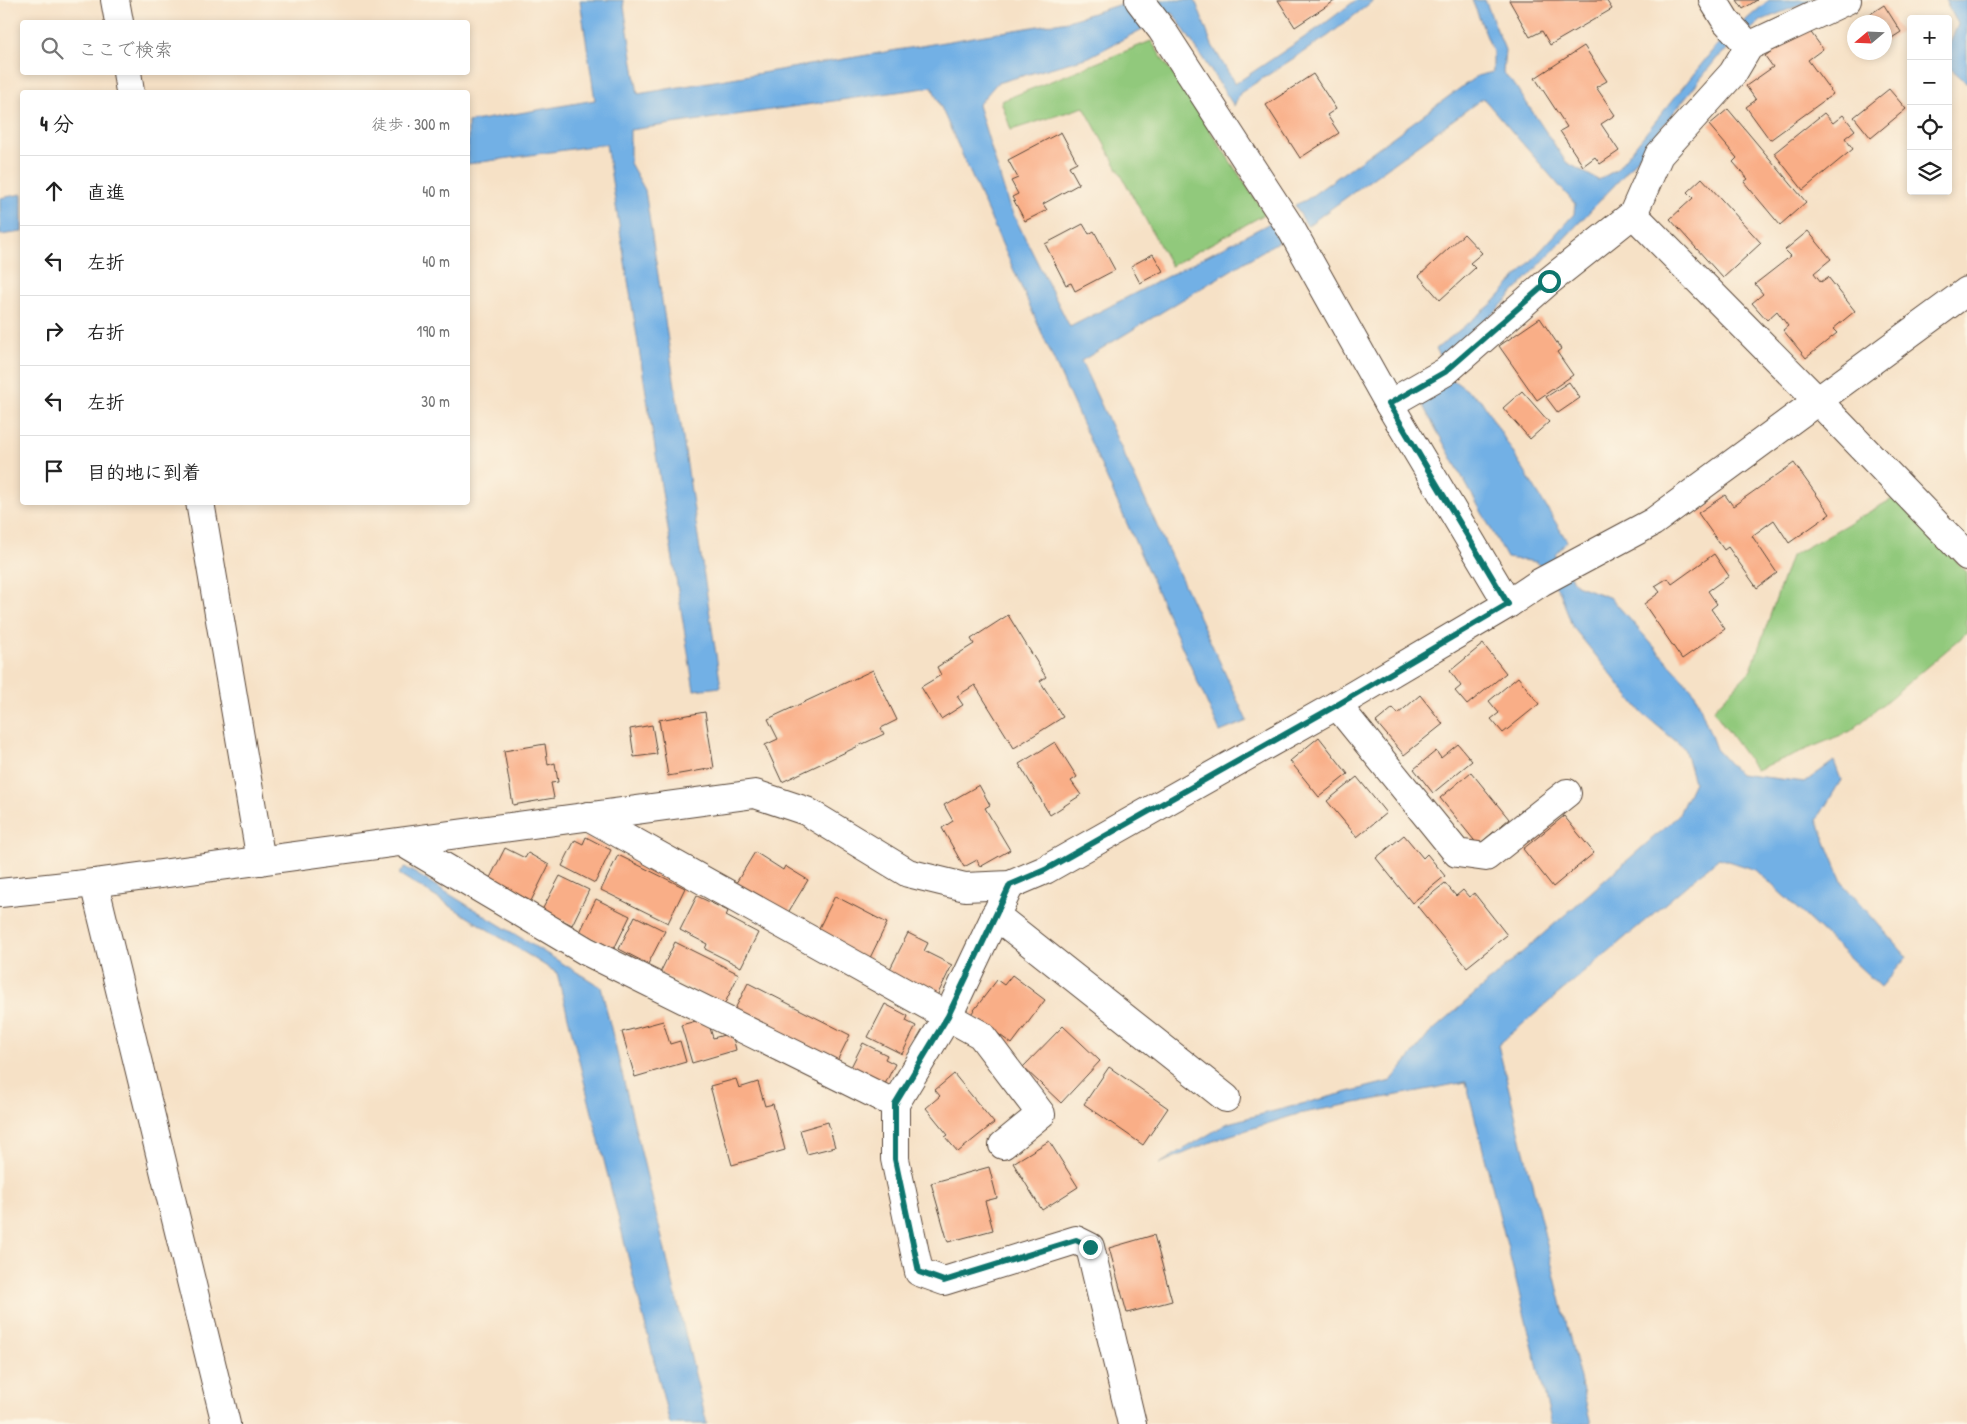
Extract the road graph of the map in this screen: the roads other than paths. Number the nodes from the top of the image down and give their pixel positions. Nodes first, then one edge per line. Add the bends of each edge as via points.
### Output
1 (115, 0) edge
2 (1139, 0) edge
3 (1846, 0) edge
4 (1719, 10) edge
5 (119, 20) edge
6 (1749, 46) junction
7 (127, 75) edge
8 (130, 90) edge
9 (1633, 214) junction
10 (1967, 291) edge
11 (1818, 400) junction
12 (1389, 404) junction
13 (201, 505) edge
14 (1967, 556) edge
15 (1508, 604) junction
16 (1337, 705) junction
17 (1567, 793) dead end
18 (588, 816) junction
19 (402, 842) junction
20 (261, 861) junction
21 (94, 883) junction
22 (1010, 885) junction
23 (0, 893) edge
24 (995, 914) junction
25 (948, 1016) junction
26 (1226, 1098) dead end
27 (895, 1104) junction
28 (1003, 1145) dead end
29 (226, 1424) edge
30 (1132, 1424) edge

1 - 5 street
2 - 12 street via 1162,30 1290,227
3 - 6 street
4 - 6 street
6 - 9 street via 1733,73 1659,155
7 - 8 street
9 - 11 street
9 - 12 street via 1549,281 1445,372
10 - 11 street
11 - 14 street
11 - 15 street via 1654,522 1541,582
12 - 15 street
13 - 20 street
15 - 16 street
16 - 17 street via 1458,853 1486,857
16 - 22 street via 1045,870
18 - 19 street
18 - 22 street via 756,794 806,811 908,873 965,887
18 - 25 street
19 - 20 street
19 - 27 street via 586,951
20 - 21 street
21 - 23 street
21 - 29 street
22 - 24 street
24 - 25 street
24 - 26 street
25 - 27 street
25 - 28 street via 981,1035 1041,1114
27 - 30 street via 895,1159 919,1272 944,1281 1076,1240 1090,1247

